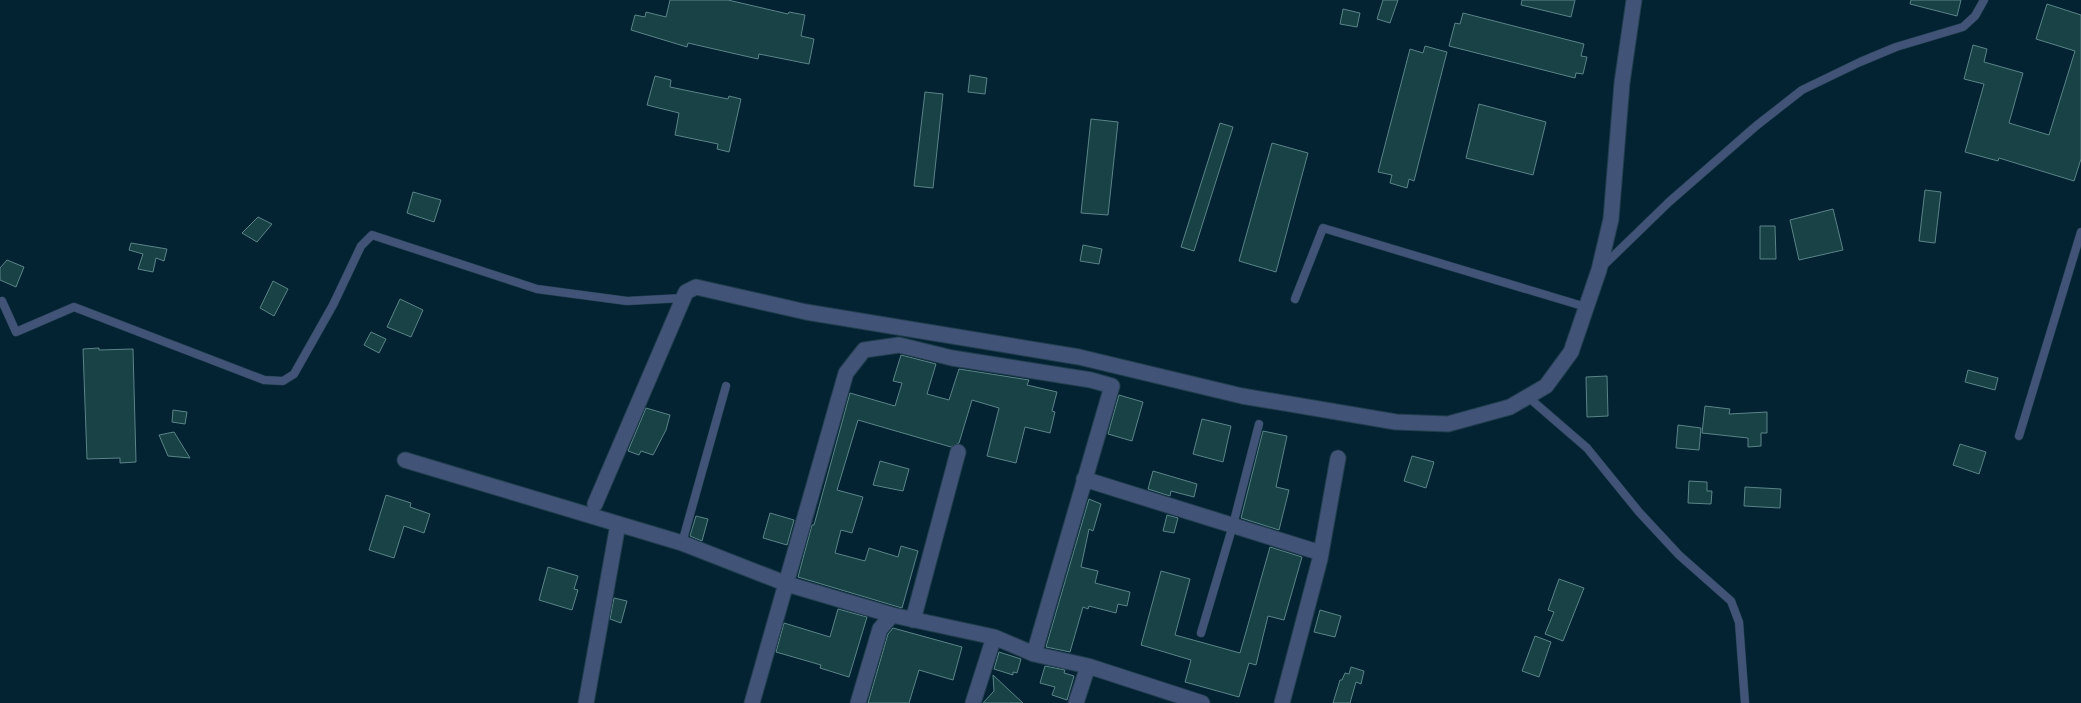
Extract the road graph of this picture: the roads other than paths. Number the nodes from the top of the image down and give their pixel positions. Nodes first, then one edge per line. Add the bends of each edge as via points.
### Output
1 (1634, 0) edge
2 (1984, 0) edge
3 (2081, 232) edge
4 (1599, 270) junction
5 (683, 298) junction
6 (1295, 299) dead end
7 (2, 301) dead end
8 (1586, 307) junction
9 (726, 386) dead end
10 (1528, 397) junction
11 (1259, 424) dead end
12 (2019, 436) dead end
13 (958, 452) dead end
14 (1338, 458) dead end
15 (405, 460) dead end
16 (1084, 479) junction
17 (595, 504) dead end
18 (618, 524) junction
19 (1233, 525) junction
20 (682, 543) junction
21 (1321, 553) junction
22 (787, 584) junction
23 (892, 615) junction
24 (913, 620) junction
25 (1201, 633) dead end
26 (994, 637) junction
27 (1034, 654) junction
28 (1088, 666) junction
29 (1186, 700) edge
30 (586, 703) edge
31 (752, 703) edge
32 (858, 703) edge
33 (972, 703) edge
34 (1076, 703) edge
35 (1202, 703) edge
36 (1282, 703) edge
37 (1745, 703) edge

1 - 4 street via 1622,83 1611,219
2 - 4 lane via 1975,16 1963,27 1896,47 1802,90 1668,202
3 - 12 lane
4 - 8 street
5 - 7 lane via 628,301 537,289 372,235 361,246 334,305 294,374 283,381 264,380 74,307 16,332
5 - 10 street via 686,292 696,287 806,312 1079,357 1242,396 1396,422 1448,424 1510,407
5 - 17 street
6 - 8 lane via 1323,228
8 - 10 street via 1571,352 1546,386
9 - 20 lane
10 - 37 lane via 1587,448 1679,555 1730,601 1740,622
11 - 19 lane
13 - 24 street
14 - 21 street
15 - 18 street
16 - 19 street
16 - 22 street via 1112,386 952,358 899,345 864,350 846,373
16 - 27 street
18 - 20 street
18 - 30 street
19 - 21 street
19 - 25 lane
20 - 22 street
21 - 36 street
22 - 23 street
22 - 31 street
23 - 24 street
23 - 32 street via 880,629
24 - 26 street
26 - 27 street
26 - 33 street
27 - 28 street
28 - 29 street
28 - 34 street
29 - 35 street

